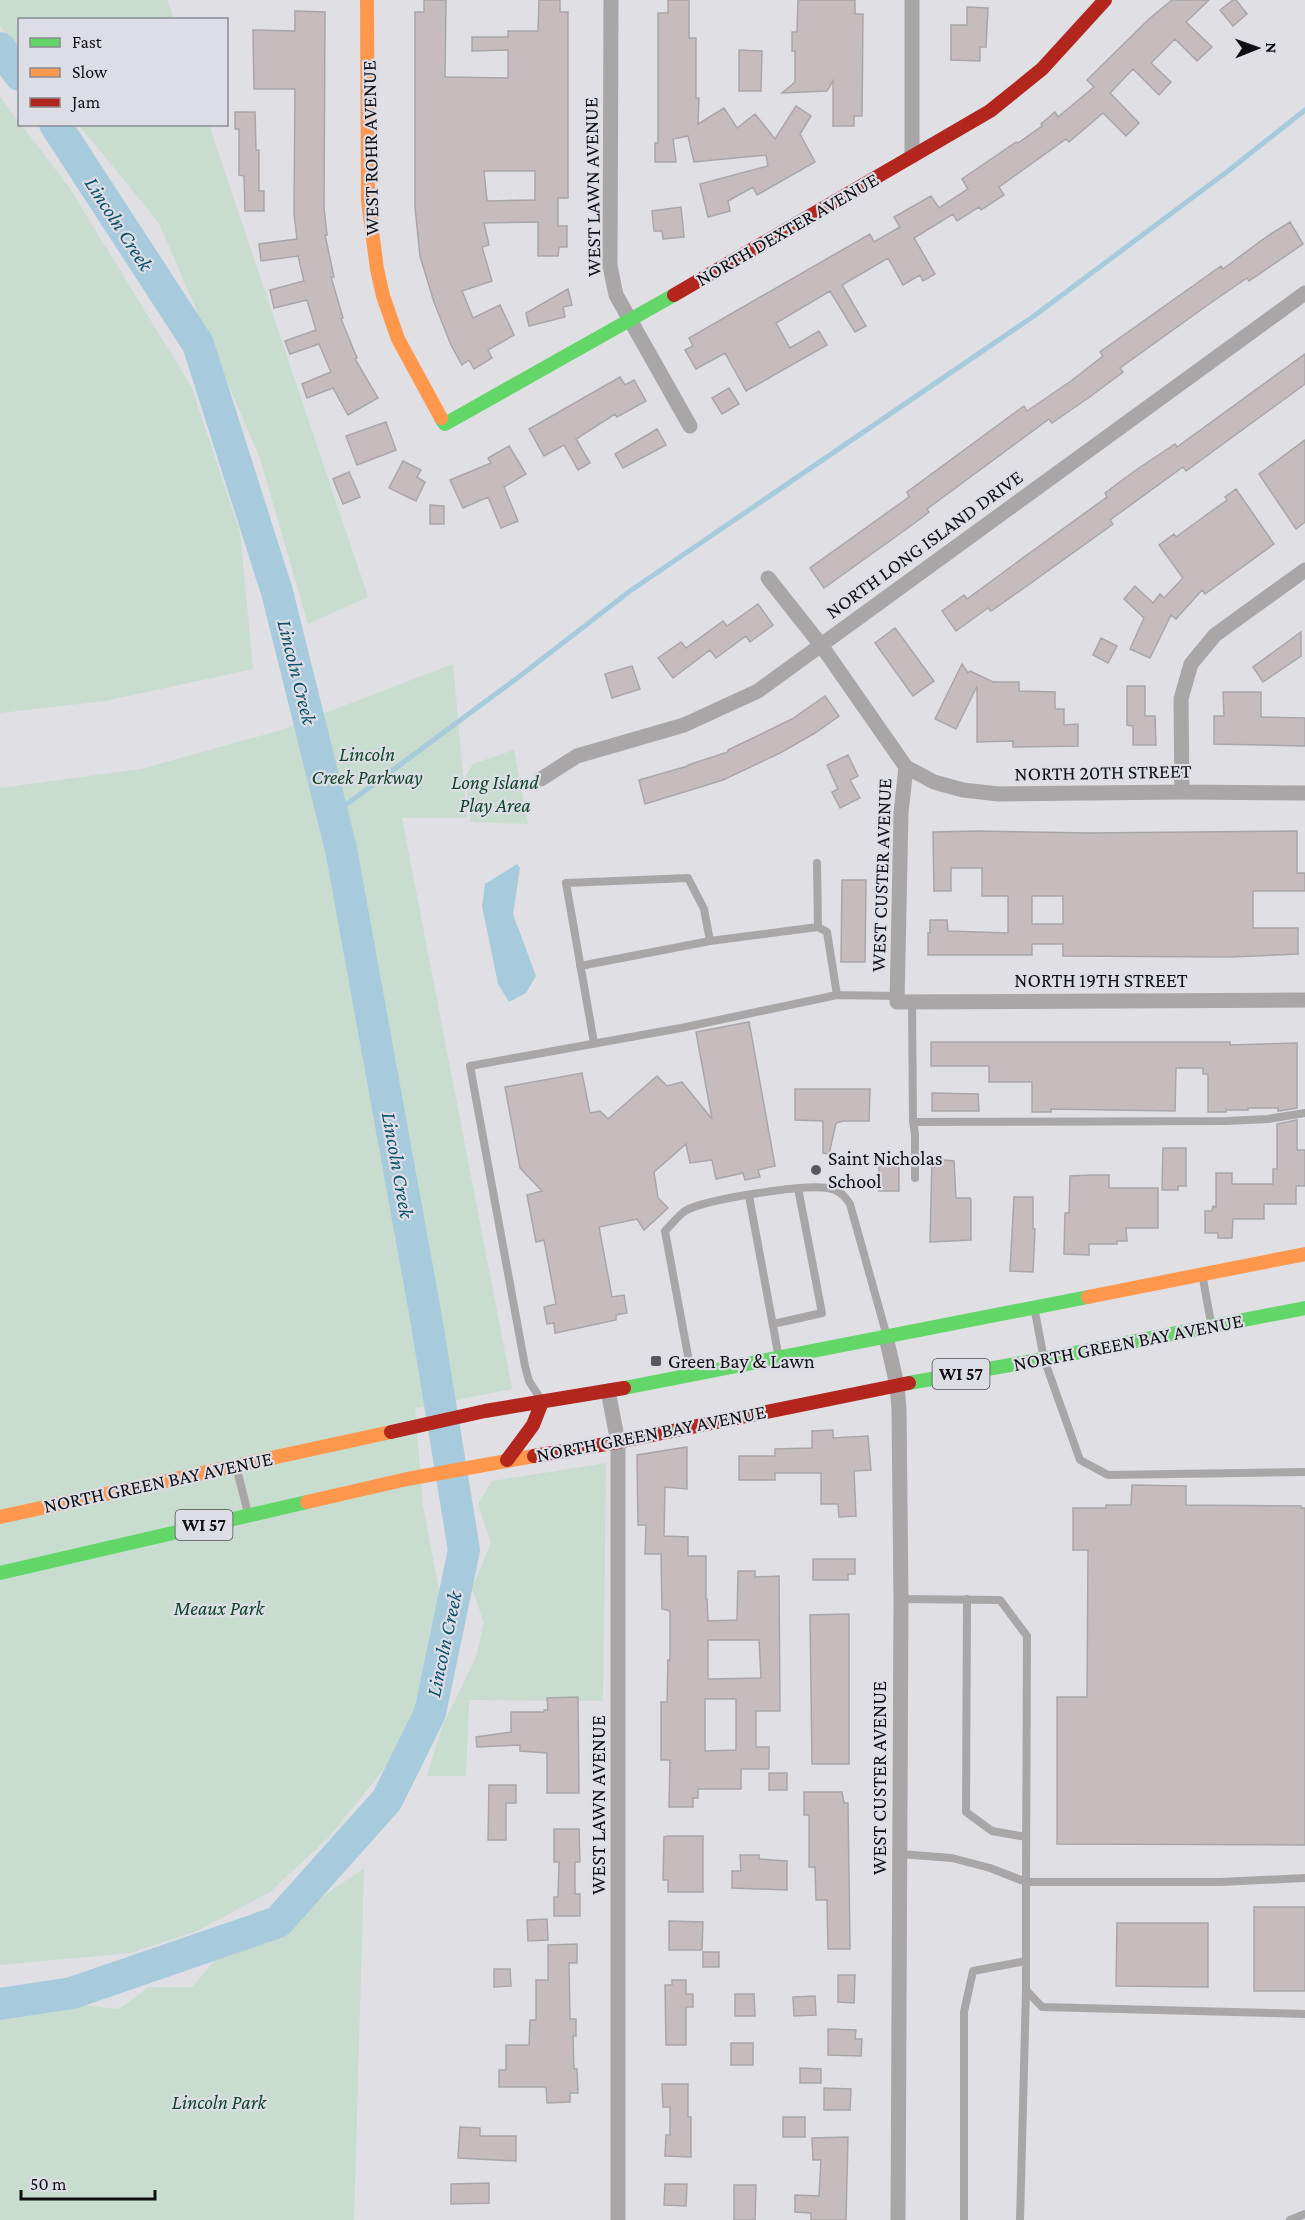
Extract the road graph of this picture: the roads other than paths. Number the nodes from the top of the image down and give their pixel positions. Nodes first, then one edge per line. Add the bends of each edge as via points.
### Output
1 (368, 0) edge
2 (612, 0) edge
3 (912, 0) edge
4 (1105, 0) edge
5 (912, 156) junction
6 (1305, 293) edge
7 (630, 320) junction
8 (444, 424) joint
9 (690, 426) dead end
10 (1305, 570) edge
11 (768, 578) dead end
12 (821, 645) junction
13 (906, 767) junction
14 (541, 779) dead end
15 (1182, 792) junction
16 (1305, 793) edge
17 (817, 863) dead end
18 (818, 927) junction
19 (710, 941) junction
20 (580, 966) junction
21 (837, 995) junction
22 (902, 1000) junction
23 (1305, 1000) edge
24 (594, 1043) junction
25 (1305, 1113) edge
26 (913, 1122) junction
27 (915, 1178) dead end
28 (798, 1188) junction
29 (749, 1196) junction
30 (1305, 1254) edge
31 (1202, 1274) junction
32 (1034, 1308) junction
33 (1305, 1308) edge
34 (773, 1324) junction
35 (1211, 1326) junction
36 (886, 1337) junction
37 (779, 1358) junction
38 (1044, 1359) junction
39 (692, 1375) junction
40 (897, 1385) junction
41 (608, 1391) junction
42 (542, 1402) junction
43 (618, 1442) junction
44 (500, 1461) junction
45 (235, 1465) junction
46 (1305, 1472) edge
47 (249, 1515) junction
48 (0, 1516) edge
49 (0, 1572) edge
50 (901, 1599) junction
51 (967, 1599) junction
52 (1026, 1837) junction
53 (900, 1854) junction
54 (1305, 1878) edge
55 (1026, 1882) junction
56 (1026, 1961) junction
57 (1026, 1990) junction
58 (1305, 2014) edge
59 (1305, 2214) edge
60 (618, 2220) edge
61 (898, 2220) edge
62 (964, 2220) edge
63 (1020, 2220) edge
64 (1290, 2220) edge

1 - 8 main road, WEST ROHR AVENUE via 368,201 379,283 395,333
2 - 7 street, WEST LAWN AVENUE via 610,266 616,295
3 - 5 street
4 - 5 main road, NORTH DEXTER AVENUE via 1060,51 1024,84 955,134
5 - 7 main road, NORTH DEXTER AVENUE
6 - 12 street, NORTH LONG ISLAND DRIVE
7 - 8 main road, NORTH DEXTER AVENUE
7 - 9 street, WEST LAWN AVENUE
10 - 15 street via 1215,635 1191,664 1181,699
11 - 12 street, WEST CUSTER AVENUE
12 - 13 street, WEST CUSTER AVENUE
12 - 14 street, NORTH LONG ISLAND DRIVE via 758,691 684,725 577,756
13 - 15 street, NORTH 20TH STREET via 934,782 999,794
13 - 22 street, WEST CUSTER AVENUE via 901,813
15 - 16 street, NORTH 20TH STREET
17 - 18 lane
18 - 19 lane
18 - 21 lane via 827,932
19 - 20 lane
19 - 20 lane via 705,909 688,878 567,883
20 - 24 lane
21 - 22 lane
21 - 24 lane
22 - 23 street, NORTH 19TH STREET
22 - 26 lane
24 - 42 lane via 470,1066 528,1381
25 - 26 lane via 1227,1121
26 - 27 lane
28 - 29 lane
28 - 34 lane via 822,1313
28 - 36 lane via 841,1192 850,1204
29 - 34 lane
29 - 39 lane via 685,1211 665,1230
30 - 31 main road, NORTH GREEN BAY AVENUE
31 - 32 main road, NORTH GREEN BAY AVENUE
31 - 35 lane
32 - 36 main road, NORTH GREEN BAY AVENUE
32 - 38 lane
33 - 35 main road, NORTH GREEN BAY AVENUE / WI 57
34 - 37 lane
35 - 38 main road, NORTH GREEN BAY AVENUE / WI 57
36 - 37 main road, NORTH GREEN BAY AVENUE
36 - 40 street, WEST CUSTER AVENUE
37 - 39 main road, NORTH GREEN BAY AVENUE
38 - 40 main road, NORTH GREEN BAY AVENUE / WI 57
38 - 46 lane via 1080,1460 1108,1475
39 - 41 main road, NORTH GREEN BAY AVENUE
40 - 43 main road, NORTH GREEN BAY AVENUE / WI 57
40 - 50 street, WEST CUSTER AVENUE
41 - 42 main road, NORTH GREEN BAY AVENUE
41 - 43 street, WEST LAWN AVENUE
42 - 44 main road via 533,1425
42 - 45 main road, NORTH GREEN BAY AVENUE
43 - 44 main road, NORTH GREEN BAY AVENUE / WI 57
43 - 60 street, WEST LAWN AVENUE
44 - 47 main road, NORTH GREEN BAY AVENUE / WI 57
45 - 47 lane
45 - 48 main road, NORTH GREEN BAY AVENUE
47 - 49 main road, NORTH GREEN BAY AVENUE / WI 57
50 - 51 lane
50 - 53 street, WEST CUSTER AVENUE
51 - 52 lane via 1000,1600 1027,1636
51 - 52 lane via 966,1812 992,1831
52 - 55 lane
53 - 55 lane via 952,1858
53 - 61 street, WEST CUSTER AVENUE
54 - 55 lane
55 - 56 lane
56 - 57 lane
56 - 62 lane via 973,1971 964,2012
57 - 58 lane via 1042,2007
57 - 63 lane
59 - 64 lane

